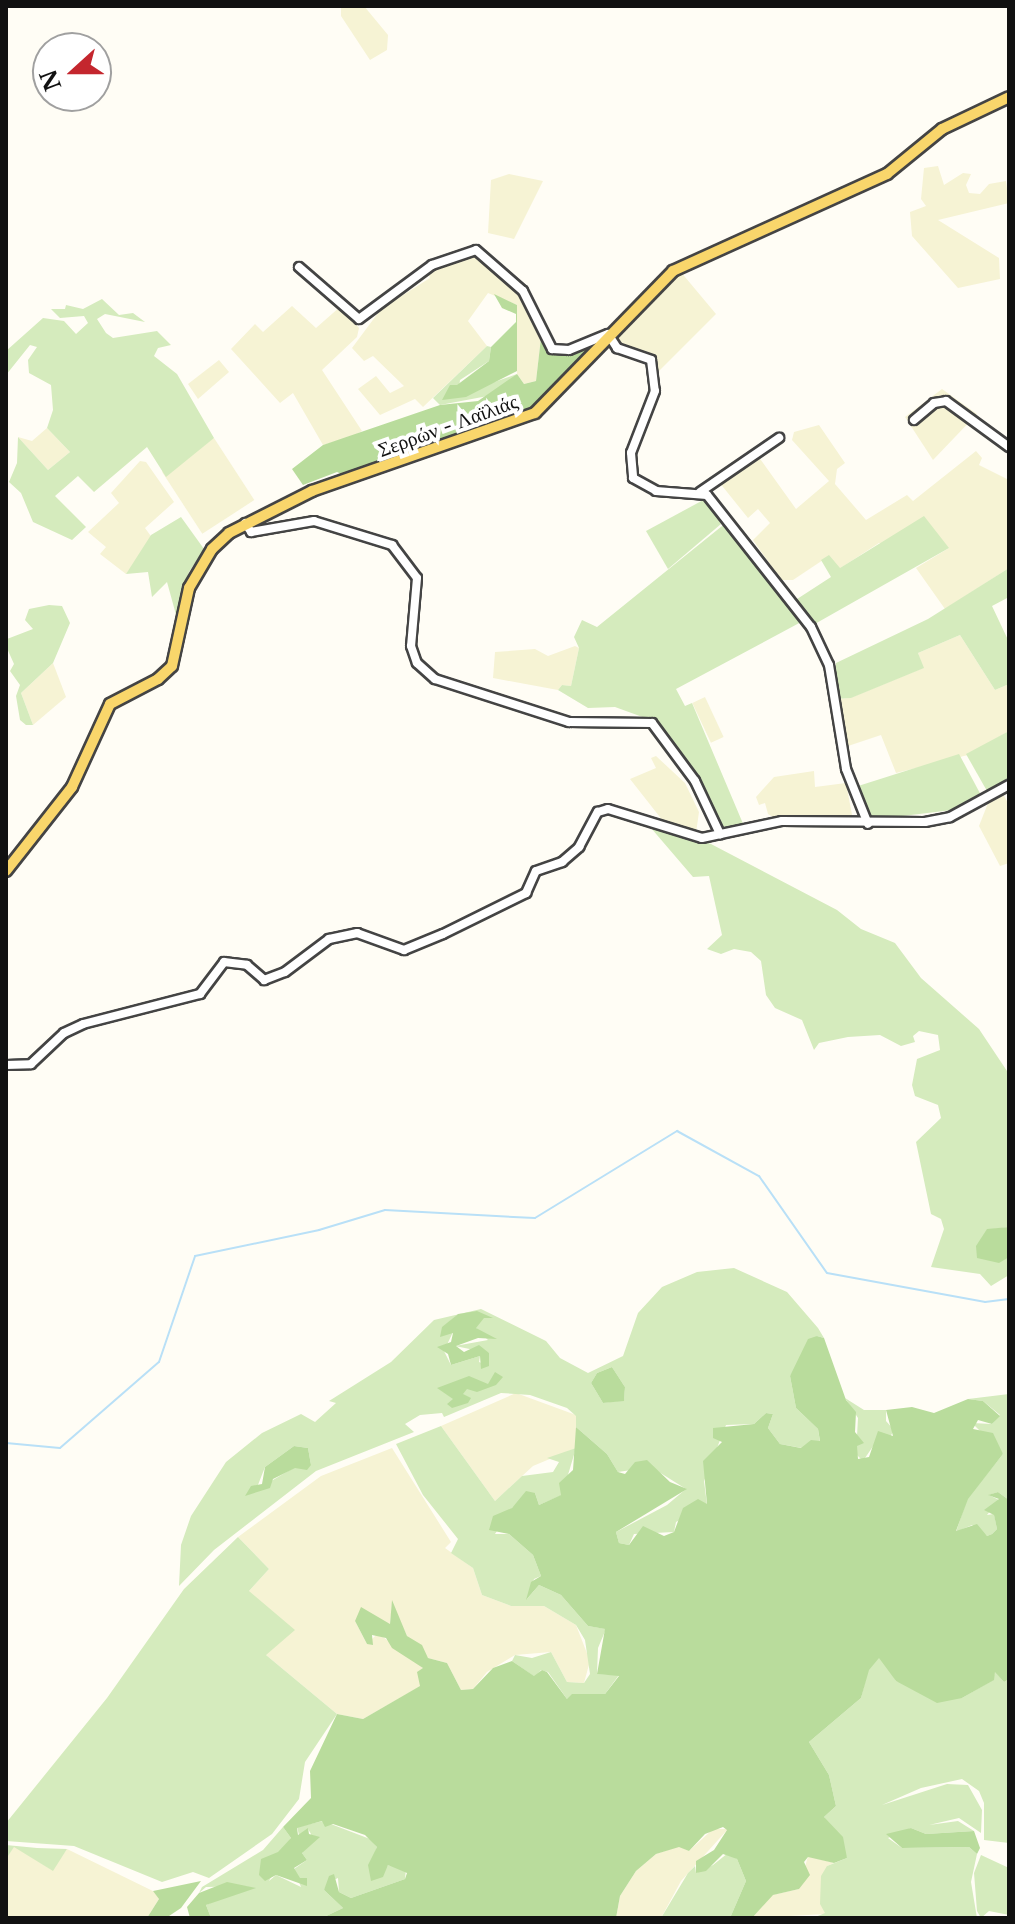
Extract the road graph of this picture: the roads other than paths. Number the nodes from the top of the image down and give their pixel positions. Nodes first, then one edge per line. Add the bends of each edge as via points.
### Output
1 (1009, 97) edge
2 (299, 267) dead end
3 (608, 334) junction
4 (914, 420) dead end
5 (779, 438) dead end
6 (1009, 447) edge
7 (700, 492) junction
8 (245, 523) junction
9 (1009, 785) edge
10 (868, 824) junction
11 (720, 834) junction
12 (6, 871) edge
13 (6, 1065) edge

1 - 3 main road, Σερρών - Λαϊλιάς via 942,129 887,174 695,258 653,288
2 - 3 street via 359,319 432,265 476,250 523,291 552,349 569,350
3 - 7 street via 617,348 641,352 651,360 654,376 655,391 629,463 633,478 656,491
3 - 8 main road, Σερρών - Λαϊλιάς via 535,413 312,491
4 - 6 street via 944,400
5 - 7 street
7 - 10 street via 811,627 829,665 846,769
8 - 11 street via 251,532 314,521 392,545 417,578 411,646 417,663 435,679 569,722 652,723 695,781
8 - 12 main road, Σερρών - Λαϊλιάς via 212,549 194,577 172,666 110,704 72,787
9 - 10 street via 950,817
10 - 11 street via 782,821
11 - 13 street via 685,836 645,817 598,812 579,847 562,862 536,871 526,893 443,934 404,950 357,933 329,939 285,972 264,980 247,965 224,962 200,994 83,1024 64,1033 31,1064

